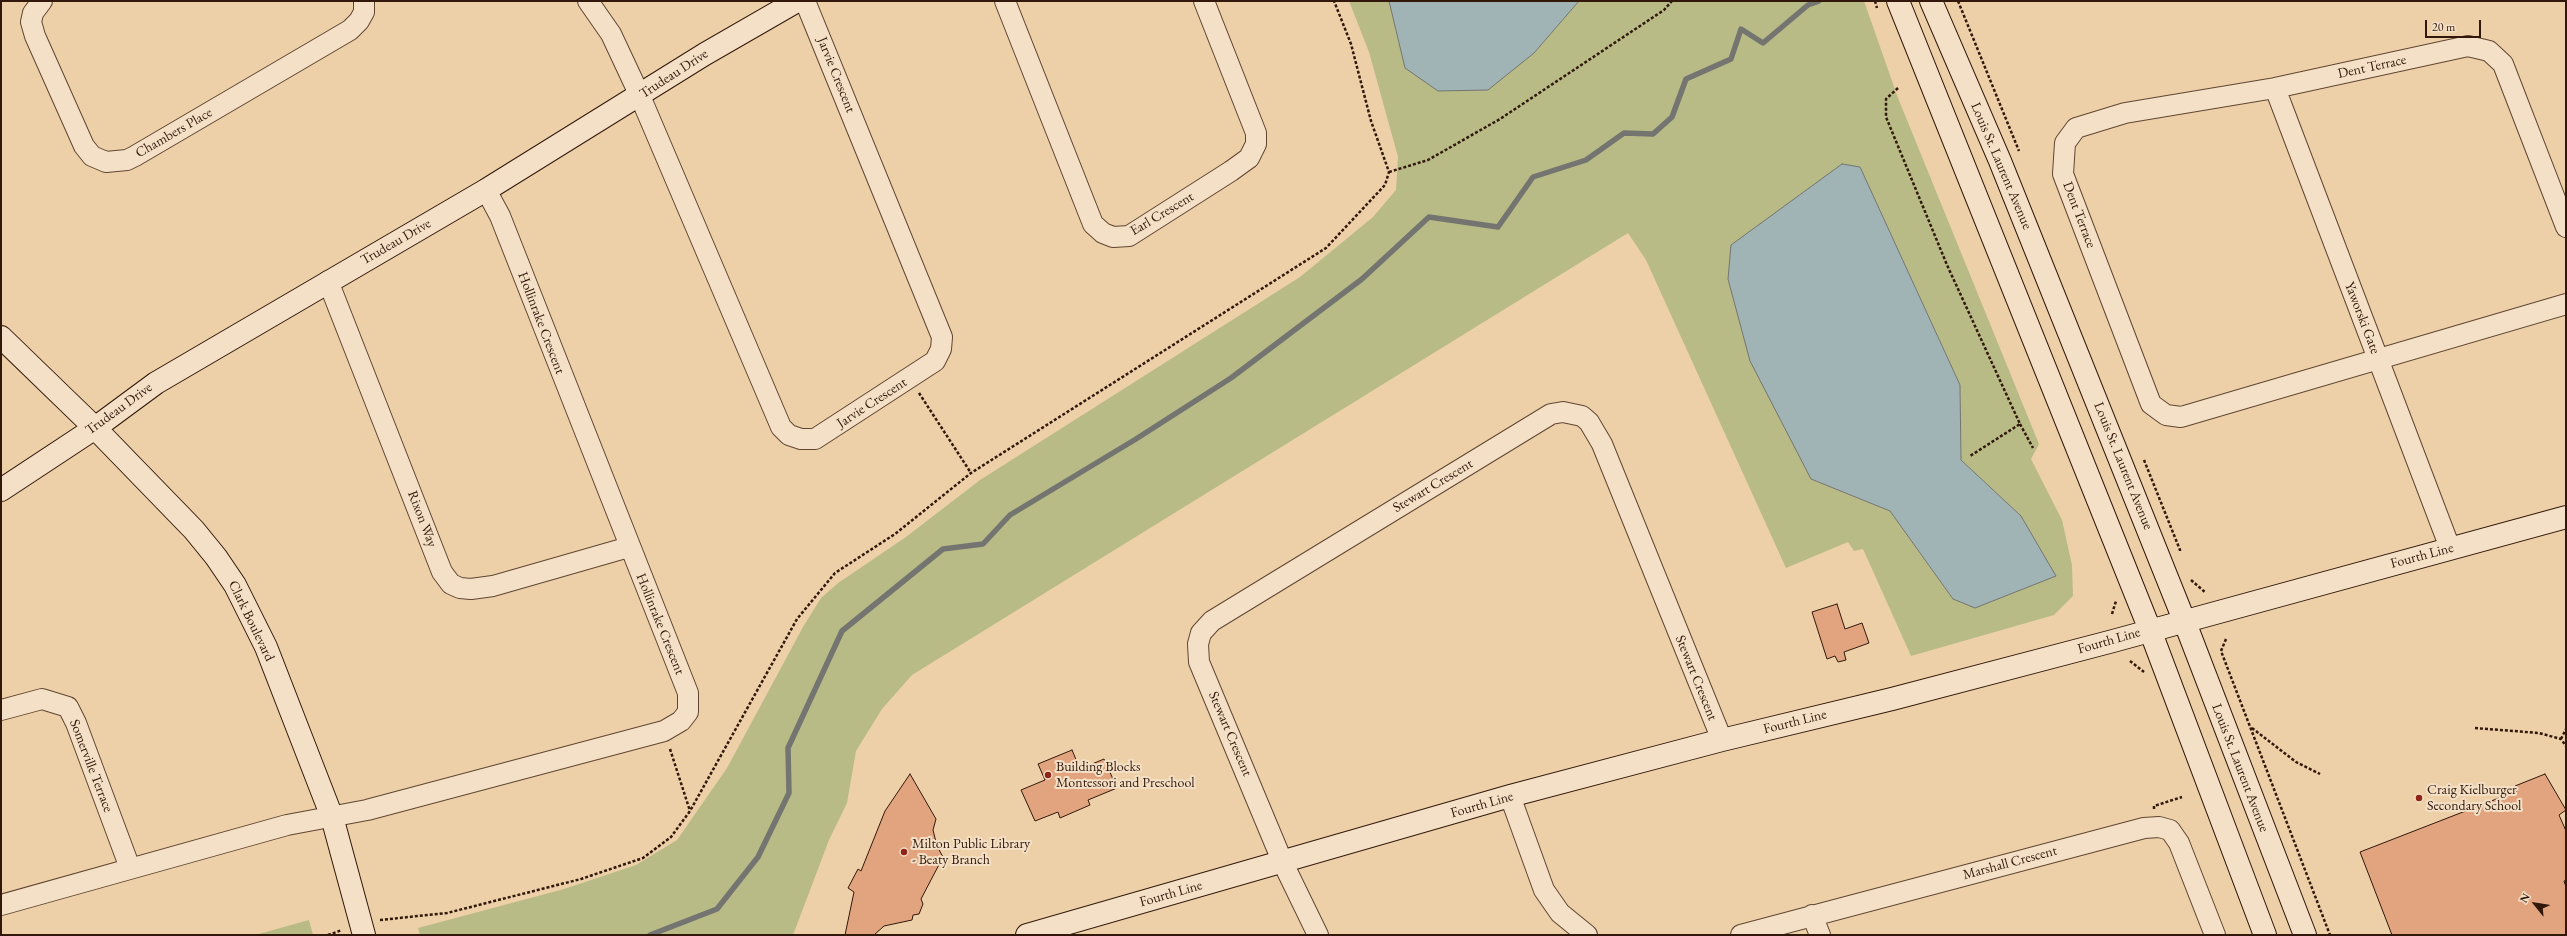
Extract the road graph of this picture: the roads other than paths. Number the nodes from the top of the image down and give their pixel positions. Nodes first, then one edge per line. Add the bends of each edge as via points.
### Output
1 (42, 1) edge
2 (364, 1) edge
3 (588, 1) edge
4 (797, 1) edge
5 (805, 1) edge
6 (1005, 1) edge
7 (1204, 1) edge
8 (1898, 1) edge
9 (1931, 1) edge
10 (2275, 88) junction
11 (640, 96) junction
12 (486, 190) junction
13 (2566, 226) edge
14 (328, 281) junction
15 (2566, 304) edge
16 (1, 337) edge
17 (2377, 358) junction
18 (95, 428) junction
19 (1, 490) edge
20 (2566, 517) edge
21 (629, 547) junction
22 (2450, 548) junction
23 (2184, 620) junction
24 (2150, 630) junction
25 (1, 710) edge
26 (1722, 740) junction
27 (1510, 796) junction
28 (332, 817) junction
29 (1283, 863) junction
30 (130, 868) junction
31 (1, 905) edge
32 (1812, 915) junction
33 (362, 929) edge
34 (1027, 935) edge
35 (1318, 935) edge
36 (1587, 935) edge
37 (1741, 935) edge
38 (1820, 935) edge
39 (2215, 935) edge
40 (2265, 935) edge
41 (2305, 935) edge

1 - 2 street, Chambers Place via 33,13 31,22 35,36 84,146 92,156 106,162 127,160 135,156 350,30 364,12
3 - 11 street, Jarvie Crescent via 611,34
4 - 11 main road, Trudeau Drive via 705,54
5 - 11 street, Jarvie Crescent via 942,337 941,350 935,361 815,439 801,439 789,435 781,426
6 - 7 street, Earl Crescent via 1093,224 1103,233 1113,237 1129,236 1231,172 1249,158 1256,144 1256,133
8 - 24 main road
9 - 23 main road, Louis St. Laurent Avenue via 2000,161
10 - 13 street, Dent Terrace via 2468,46 2489,51 2503,64
10 - 17 street, Yaworski Gate
10 - 17 street, Dent Terrace via 2125,114 2076,128 2065,143 2063,174 2152,404 2166,415 2181,417
11 - 12 main road, Trudeau Drive
12 - 14 main road, Trudeau Drive
12 - 21 street, Hollinrake Crescent via 500,216
14 - 18 main road, Trudeau Drive via 156,383
14 - 21 street, Rixon Way via 442,572 451,584 471,589 493,586
15 - 17 street, Dent Terrace
16 - 18 main road, Clark Boulevard
17 - 22 street, Yaworski Gate
18 - 19 main road, Trudeau Drive
18 - 28 main road, Clark Boulevard via 194,530 235,585 266,647
20 - 22 main road, Fourth Line
21 - 28 street, Hollinrake Crescent via 688,693 688,712 681,721 664,732
22 - 23 main road, Fourth Line
23 - 24 main road, Fourth Line
23 - 41 main road, Louis St. Laurent Avenue
24 - 26 main road, Fourth Line via 1892,699
24 - 40 main road
25 - 30 street, Somerville Terrace via 42,699 68,707
26 - 27 main road, Fourth Line
26 - 29 street, Stewart Crescent via 1602,444 1589,422 1582,416 1563,412 1551,414 1217,617 1201,633 1198,662
27 - 29 main road, Fourth Line
27 - 36 street via 1544,890 1560,912
28 - 30 street via 287,825
28 - 33 main road, Clark Boulevard
29 - 34 main road, Fourth Line
29 - 35 street
30 - 31 street
32 - 37 street, Marshall Crescent
32 - 38 street
32 - 39 street, Marshall Crescent via 2144,828 2159,827 2170,830 2179,843

